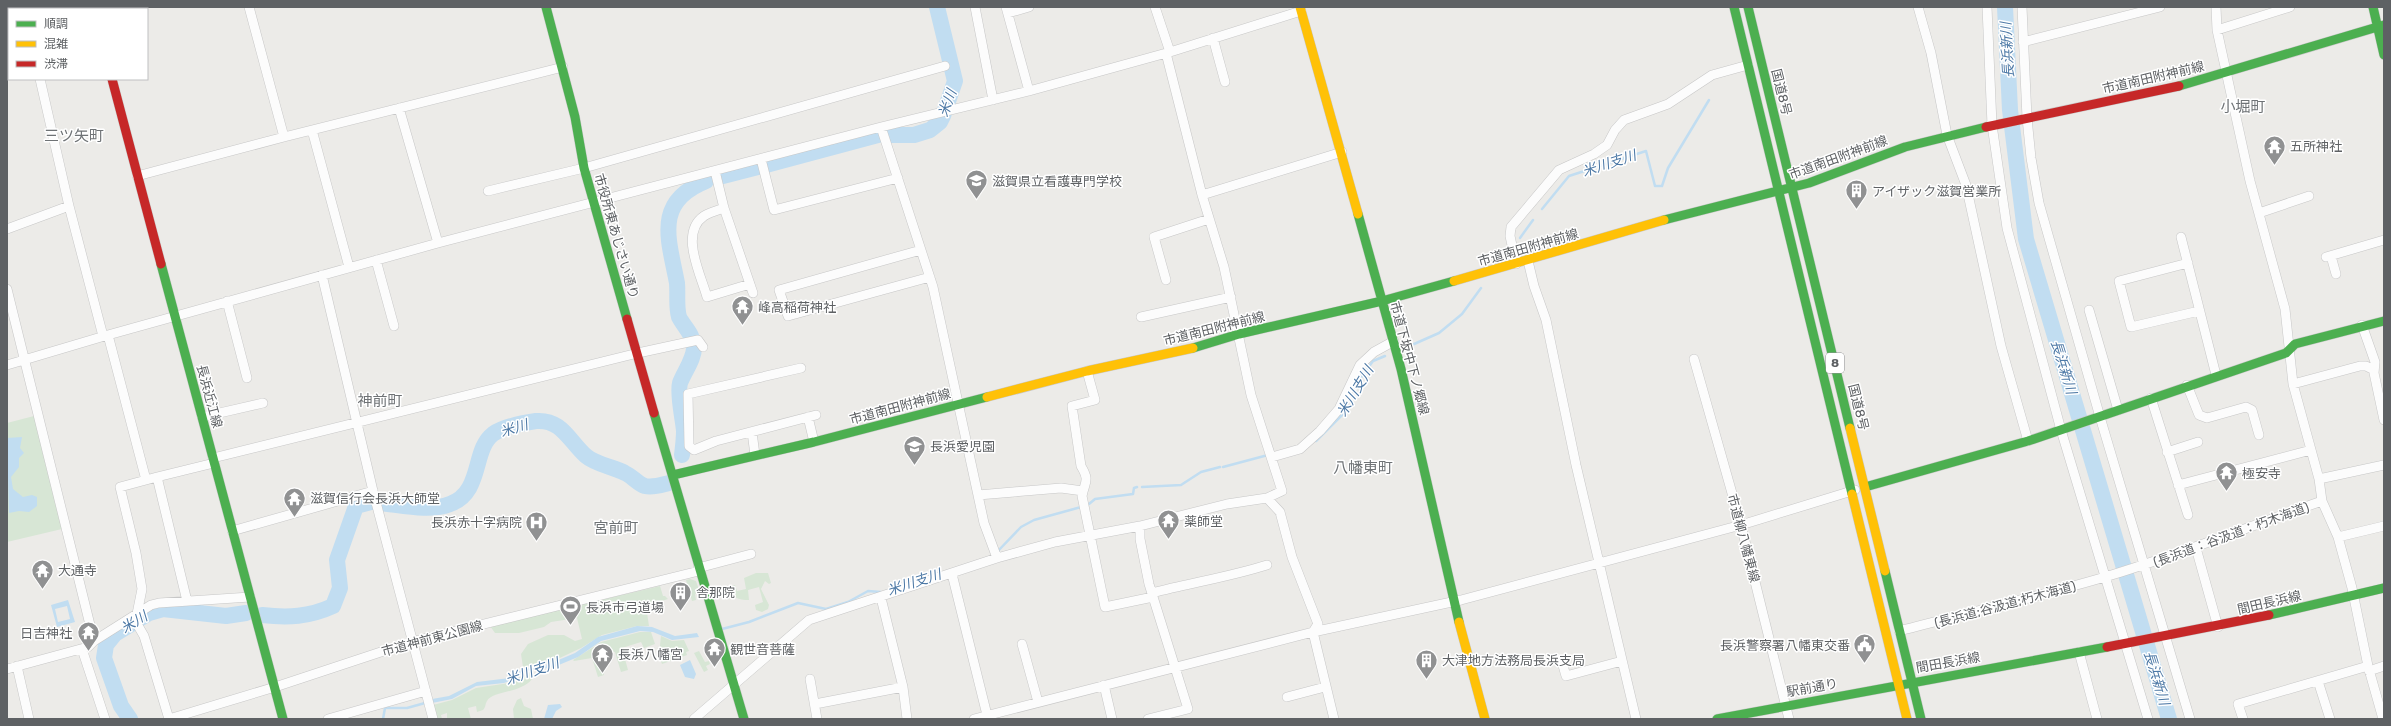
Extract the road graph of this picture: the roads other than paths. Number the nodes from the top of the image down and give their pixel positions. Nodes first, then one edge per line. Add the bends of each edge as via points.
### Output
1 (249, 7) edge
2 (546, 7) edge
3 (975, 7) edge
4 (1029, 7) edge
5 (1155, 7) edge
6 (1734, 7) edge
7 (1748, 7) edge
8 (1918, 7) edge
9 (1987, 7) edge
10 (2022, 7) edge
11 (2160, 7) edge
12 (2216, 7) edge
13 (2290, 7) edge
14 (2373, 7) edge
15 (1300, 9) edge
16 (1007, 10) edge
17 (2381, 26) edge
18 (2217, 30) junction
19 (1213, 38) junction
20 (2023, 42) junction
21 (1168, 52) junction
22 (2384, 54) edge
23 (1748, 65) junction
24 (944, 66) dead end
25 (563, 67) junction
26 (2226, 73) junction
27 (40, 80) edge
28 (112, 80) edge
29 (1225, 82) dead end
30 (1029, 91) junction
31 (994, 100) junction
32 (399, 108) junction
33 (2027, 118) junction
34 (1992, 125) junction
35 (881, 127) junction
36 (312, 130) junction
37 (1947, 135) junction
38 (284, 137) junction
39 (1342, 152) junction
40 (760, 158) junction
41 (584, 168) junction
42 (715, 171) junction
43 (137, 176) junction
44 (898, 178) junction
45 (1792, 188) junction
46 (488, 191) dead end
47 (1779, 191) junction
48 (1202, 196) junction
49 (2309, 196) dead end
50 (594, 203) junction
51 (69, 206) junction
52 (724, 208) junction
53 (2259, 213) junction
54 (1209, 219) junction
55 (7, 229) edge
56 (2181, 237) dead end
57 (2384, 240) edge
58 (438, 243) junction
59 (921, 250) junction
60 (376, 260) junction
61 (1528, 261) junction
62 (2188, 263) junction
63 (1516, 264) junction
64 (349, 267) junction
65 (2336, 274) dead end
66 (322, 275) junction
67 (930, 277) junction
68 (1166, 280) dead end
69 (750, 284) junction
70 (7, 289) edge
71 (753, 293) dead end
72 (1231, 297) junction
73 (227, 301) junction
74 (1382, 301) junction
75 (2089, 310) dead end
76 (2199, 311) junction
77 (175, 316) junction
78 (1141, 317) dead end
79 (2384, 321) edge
80 (394, 326) dead end
81 (2362, 326) junction
82 (1239, 334) junction
83 (105, 335) junction
84 (1394, 341) junction
85 (696, 343) dead end
86 (2290, 349) junction
87 (638, 353) junction
88 (25, 359) junction
89 (1694, 359) dead end
90 (7, 365) edge
91 (801, 368) dead end
92 (2374, 370) junction
93 (1087, 371) junction
94 (2216, 375) junction
95 (247, 378) dead end
96 (2293, 384) junction
97 (2188, 385) junction
98 (2151, 398) junction
99 (263, 403) dead end
100 (958, 404) junction
101 (2118, 410) junction
102 (202, 417) junction
103 (2100, 417) junction
104 (2384, 420) edge
105 (357, 424) junction
106 (2061, 430) junction
107 (752, 432) junction
108 (2259, 435) dead end
109 (2028, 441) junction
110 (814, 442) junction
111 (2198, 442) dead end
112 (2311, 450) junction
113 (2167, 452) junction
114 (755, 455) junction
115 (1272, 457) junction
116 (214, 460) junction
117 (2384, 465) edge
118 (688, 472) junction
119 (673, 476) junction
120 (157, 477) junction
121 (146, 480) junction
122 (2319, 480) junction
123 (2178, 485) junction
124 (1865, 487) junction
125 (1083, 490) junction
126 (373, 491) junction
127 (1851, 491) junction
128 (978, 495) junction
129 (1267, 498) junction
130 (2322, 501) junction
131 (2188, 515) dead end
132 (1741, 525) junction
133 (1140, 526) junction
134 (2384, 526) edge
135 (232, 531) junction
136 (1090, 536) junction
137 (2338, 537) junction
138 (2196, 548) junction
139 (751, 554) dead end
140 (997, 558) junction
141 (1600, 562) junction
142 (1267, 565) dead end
143 (2142, 565) junction
144 (698, 570) junction
145 (952, 574) junction
146 (2109, 576) junction
147 (2384, 588) edge
148 (1152, 595) junction
149 (2353, 596) junction
150 (250, 597) junction
151 (881, 598) junction
152 (187, 601) junction
153 (1454, 602) junction
154 (136, 619) junction
155 (2218, 626) junction
156 (1899, 631) junction
157 (1314, 632) junction
158 (2163, 637) junction
159 (94, 641) junction
160 (411, 642) junction
161 (2128, 643) junction
162 (1022, 644) dead end
163 (82, 649) junction
164 (2079, 652) junction
165 (1622, 661) junction
166 (1562, 662) dead end
167 (18, 666) junction
168 (1175, 666) junction
169 (2384, 666) edge
170 (7, 668) edge
171 (2369, 668) junction
172 (810, 679) dead end
173 (1912, 682) junction
174 (2318, 682) junction
175 (735, 685) junction
176 (1104, 685) junction
177 (1898, 685) junction
178 (275, 687) junction
179 (1325, 687) junction
180 (903, 688) junction
181 (426, 692) junction
182 (1287, 697) dead end
183 (1038, 702) junction
184 (815, 704) junction
185 (1785, 705) junction
186 (987, 715) junction
187 (189, 717) edge
188 (29, 719) edge
189 (105, 719) edge
190 (169, 719) edge
191 (283, 719) edge
192 (328, 719) edge
193 (433, 719) edge
194 (694, 719) edge
195 (744, 719) edge
196 (817, 719) edge
197 (907, 719) edge
198 (974, 719) edge
199 (1112, 719) edge
200 (1148, 719) edge
201 (1334, 719) edge
202 (1485, 719) edge
203 (1636, 719) edge
204 (1717, 719) edge
205 (1789, 719) edge
206 (1907, 719) edge
207 (1921, 719) edge
208 (2097, 719) edge
209 (2148, 719) edge
210 (2190, 719) edge
211 (2243, 719) edge
212 (2330, 719) edge
213 (2383, 719) edge

1 - 38 street
2 - 25 main road, 市役所東あじさい通り
3 - 31 street
4 - 16 street
5 - 21 street
6 - 23 main road, 国道8号 / 8
7 - 45 main road, 国道8号 / 8
8 - 37 street via 1931,53
9 - 34 street
10 - 20 street
11 - 20 street
12 - 18 street
13 - 18 street
14 - 17 main road
15 - 19 street
15 - 39 main road, 市道下坂中下ノ郷線
16 - 30 street
17 - 22 main road
17 - 26 main road, 市道南田附神前線
18 - 26 street
19 - 21 street
19 - 29 street
20 - 33 street
21 - 30 street
21 - 48 street
23 - 47 main road, 国道8号 / 8
23 - 63 street via 1712,75 1668,104 1624,120 1607,145 1559,170 1511,227 1510,236
24 - 41 street
25 - 32 street
25 - 41 main road, 市役所東あじさい通り via 576,117
26 - 33 main road, 市道南田附神前線 via 2170,89
26 - 53 street
27 - 51 street
28 - 43 main road, 長浜近江線
30 - 31 street
31 - 35 street
32 - 36 street
32 - 58 street
33 - 34 main road, 市道南田附神前線
33 - 103 street via 2039,203
34 - 37 main road, 市道南田附神前線
34 - 106 street via 2007,228
35 - 40 street
35 - 44 street
36 - 38 street
36 - 64 street
37 - 45 main road, 市道南田附神前線 via 1905,147
37 - 109 street via 1966,185 2001,346
38 - 43 street
39 - 48 street
39 - 74 main road, 市道下坂中下ノ郷線
40 - 42 street
40 - 44 street via 774,210
41 - 46 street
41 - 50 main road, 市役所東あじさい通り
42 - 50 street
42 - 52 street
43 - 77 main road, 長浜近江線
44 - 59 street
45 - 47 main road, 市道南田附神前線
45 - 124 main road, 国道8号 / 8
47 - 61 main road, 市道南田附神前線 via 1654,223
47 - 127 main road, 国道8号 / 8
48 - 54 street
49 - 53 street
50 - 58 street
50 - 87 main road, 市役所東あじさい通り
51 - 55 street
51 - 83 street
52 - 69 street
52 - 69 street via 704,216 693,234 693,250 707,297
53 - 86 street via 2285,308
54 - 68 street via 1154,237
54 - 72 street
56 - 62 street
57 - 65 street via 2329,256
58 - 60 street
59 - 67 street
59 - 67 street via 780,290 778,298 788,316
60 - 64 street
60 - 80 street
61 - 63 main road, 市道南田附神前線
61 - 141 street via 1546,320 1576,465
62 - 76 street
62 - 76 street via 2119,281 2131,327
63 - 74 main road, 市道南田附神前線
64 - 66 street
66 - 73 street
66 - 105 street
67 - 100 street
69 - 71 street
70 - 88 street
72 - 78 street
72 - 82 street
73 - 77 street
73 - 95 street
74 - 82 main road, 市道南田附神前線
74 - 84 main road, 市道下坂中下ノ郷線
75 - 101 street
76 - 94 street
77 - 83 street
77 - 102 main road, 長浜近江線
79 - 81 main road
81 - 86 main road via 2295,344
81 - 92 street via 2372,351
82 - 93 main road, 市道南田附神前線 via 1197,347
82 - 115 street via 1251,395
83 - 88 street
83 - 121 street
84 - 115 street via 1374,352 1360,365 1339,409 1320,431 1300,449
84 - 153 main road, 市道下坂中下ノ郷線
85 - 87 street
86 - 94 main road via 2286,353
86 - 96 street
87 - 105 street
87 - 119 main road, 市役所東あじさい通り
88 - 90 street
88 - 159 street
89 - 132 street, 市道柳八幡東線
91 - 107 street via 688,394 691,449
92 - 96 street via 2360,366
92 - 104 street
93 - 100 main road, 市道南田附神前線
93 - 125 street via 1095,400 1072,406 1081,466 1086,474 1087,484
94 - 97 main road
96 - 112 street
97 - 98 main road
97 - 108 street via 2199,414 2208,418 2246,407 2252,410
98 - 101 main road
98 - 113 street
99 - 102 street
100 - 110 main road, 市道南田附神前線
100 - 128 street
101 - 103 main road
102 - 116 main road, 長浜近江線
103 - 106 main road
103 - 143 street
105 - 116 street
105 - 126 street
106 - 109 main road
106 - 146 street
107 - 110 street via 812,416
107 - 114 street
109 - 124 main road
110 - 114 main road, 市道南田附神前線
111 - 113 street
112 - 122 street
112 - 123 street
113 - 123 street
114 - 118 main road, 市道南田附神前線
115 - 129 street via 1282,491
116 - 120 street
116 - 135 main road, 長浜近江線
117 - 122 street
118 - 119 main road, 市道南田附神前線
118 - 144 main road via 682,489 694,533
119 - 144 main road, 市役所東あじさい通り
120 - 121 street
120 - 152 street
121 - 154 street via 120,487 142,589
122 - 130 street
123 - 131 street
124 - 127 street
124 - 156 main road, 国道8号 / 8
125 - 128 street via 1061,488
125 - 136 street
126 - 135 street
126 - 160 street
127 - 132 street
127 - 177 main road, 国道8号 / 8
128 - 140 street via 984,523
129 - 133 street via 1227,504
129 - 157 street via 1280,512 1292,557 1318,624
130 - 137 street
130 - 138 street, (長浜道：谷汲道：朽木海道)
132 - 141 street
132 - 185 street, 市道柳八幡東線
133 - 136 street
133 - 148 street via 1140,539
134 - 137 street
135 - 150 main road, 長浜近江線
136 - 140 street via 1055,542
136 - 148 street via 1105,607
137 - 149 street
138 - 143 street, (長浜道：谷汲道：朽木海道)
138 - 155 street
139 - 144 street, 市道神前東公園線
140 - 145 street
141 - 153 street
141 - 165 street
142 - 148 street via 1232,576 1189,583
143 - 146 street, (長浜道：谷汲道：朽木海道)
143 - 158 street
144 - 160 street, 市道神前東公園線
144 - 175 main road, 市役所東あじさい通り
145 - 151 street
145 - 186 street
146 - 156 street, (長浜道;谷汲道;朽木海道) via 2015,603
146 - 161 street
147 - 149 main road, 間田長浜線
148 - 168 street
149 - 155 main road, 間田長浜線
149 - 171 street
150 - 152 street
150 - 178 main road, 長浜近江線
151 - 175 street via 809,620
151 - 180 street
152 - 154 street via 159,603
153 - 157 street
153 - 202 main road, 市道下坂中下ノ郷線
154 - 159 street
154 - 190 street via 144,636
155 - 158 main road, 間田長浜線
156 - 173 main road, 国道8号 / 8
157 - 168 street
157 - 179 street
158 - 161 main road, 間田長浜線
158 - 210 street
159 - 163 street via 88,648
160 - 178 street, 市道神前東公園線
160 - 181 street
161 - 164 main road, 間田長浜線
161 - 209 street
162 - 183 street
163 - 167 street
163 - 189 street
164 - 173 main road, 間田長浜線
164 - 208 street
165 - 166 street via 1566,676
165 - 203 street
167 - 170 street
167 - 188 street
168 - 176 street
168 - 200 street via 1188,709
169 - 171 street
171 - 174 street
171 - 213 street
172 - 184 street
173 - 177 main road, 駅前通り
173 - 207 main road, 国道8号 / 8
174 - 211 street via 2238,704
174 - 212 street
175 - 194 street
175 - 195 main road, 市役所東あじさい通り
176 - 183 street
176 - 199 street
177 - 185 main road, 駅前通り
177 - 206 main road, 国道8号 / 8
178 - 187 street, 市道神前東公園線
178 - 191 main road, 長浜近江線
179 - 182 street
179 - 201 street
180 - 184 street
180 - 197 street
181 - 192 street
181 - 193 street
183 - 186 street
184 - 196 street
185 - 204 main road, 駅前通り
185 - 205 street, 市道柳八幡東線
186 - 198 street
187 - 190 street, 市道神前東公園線

